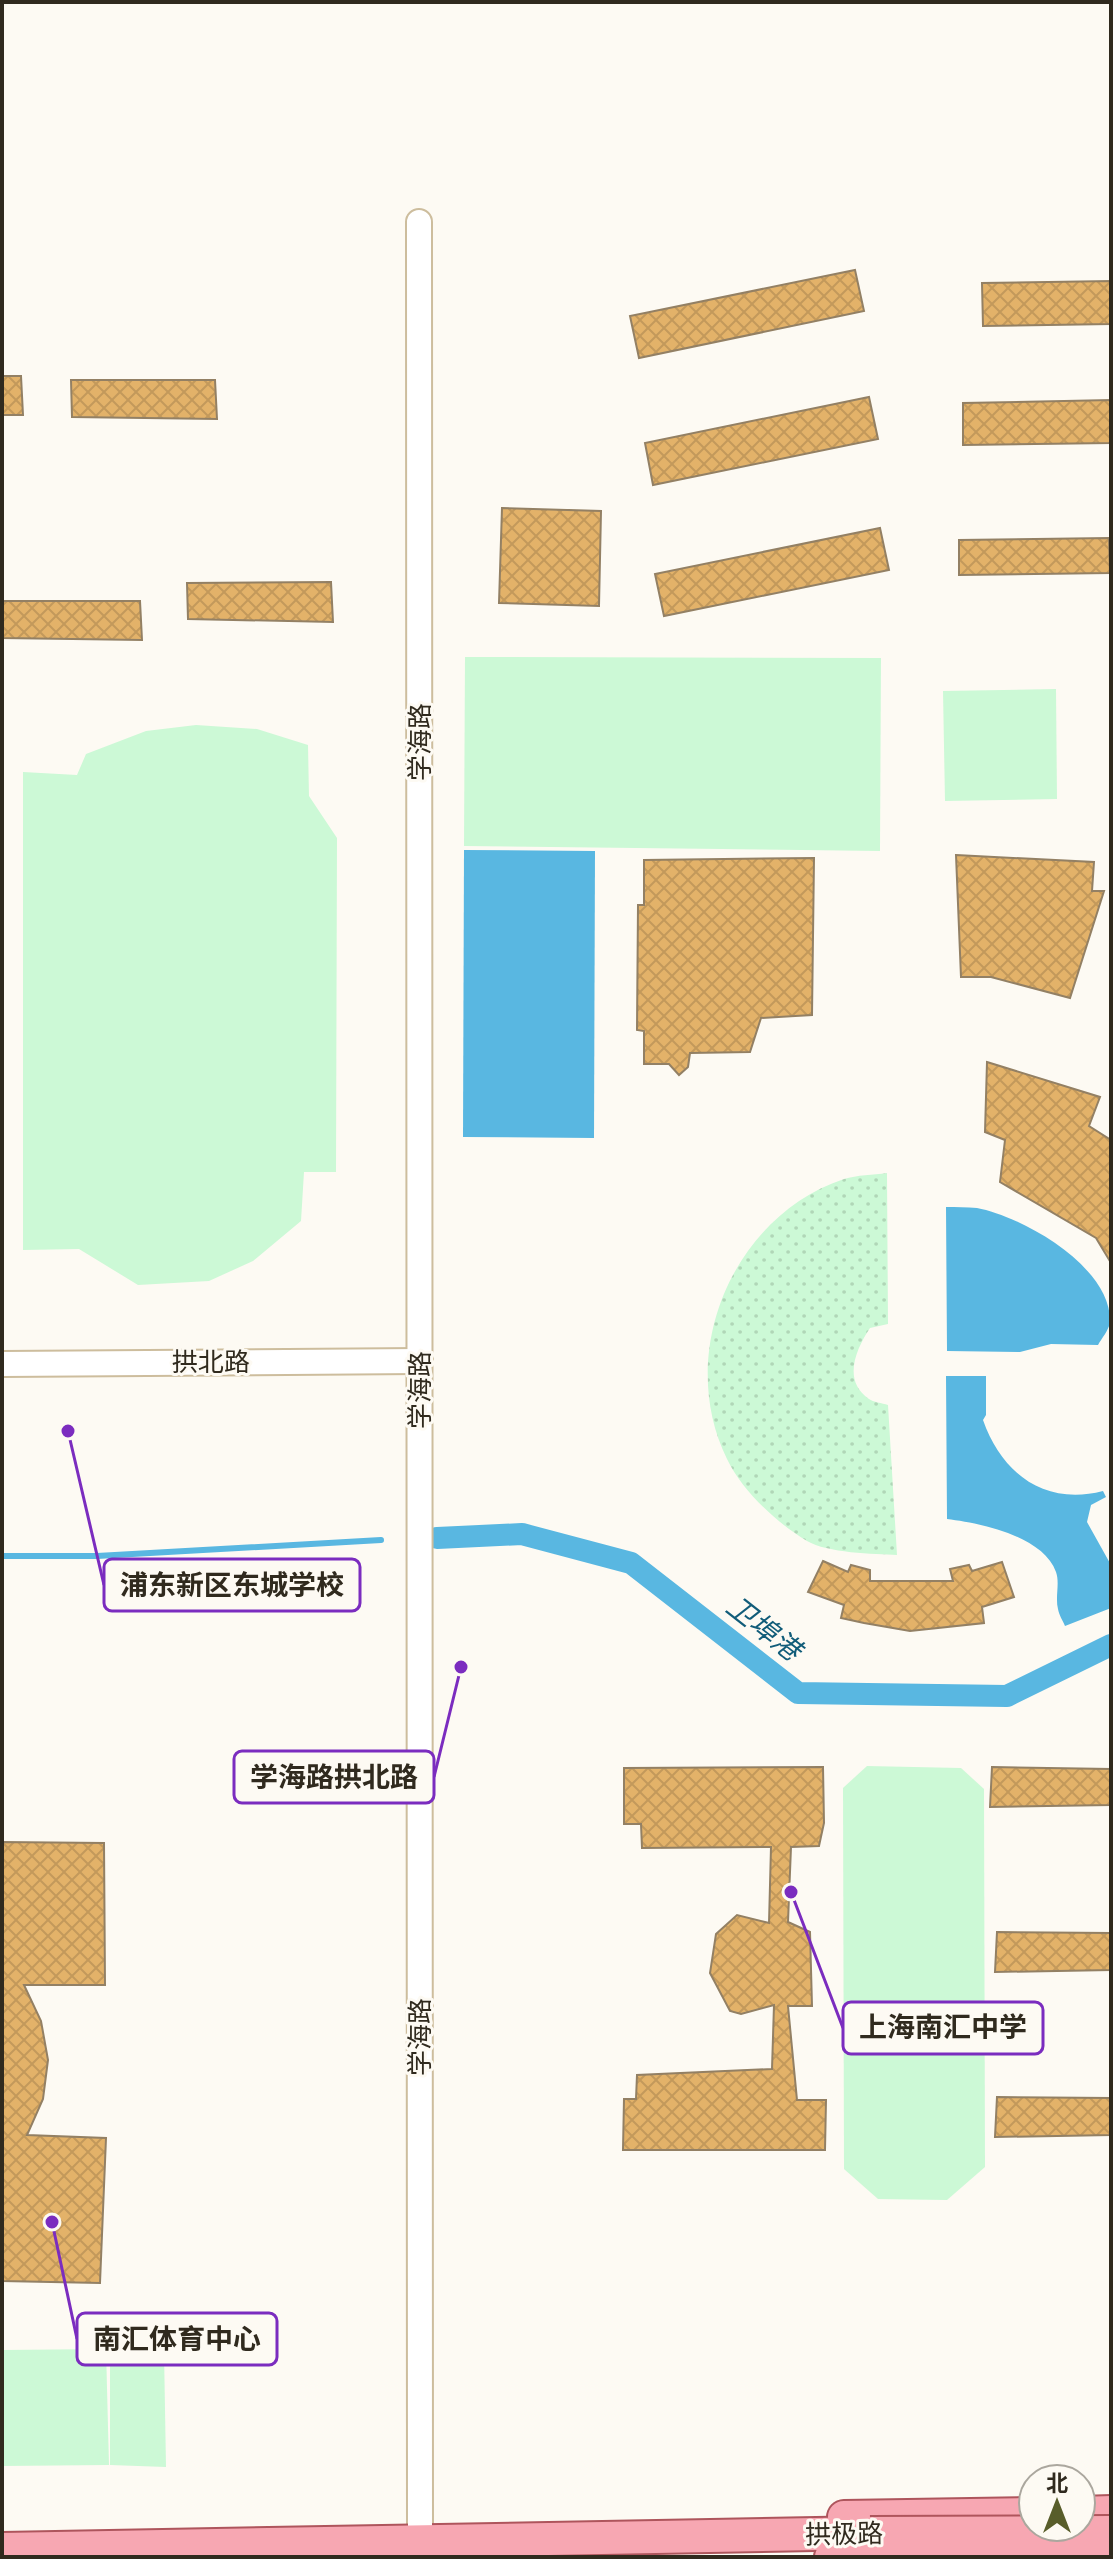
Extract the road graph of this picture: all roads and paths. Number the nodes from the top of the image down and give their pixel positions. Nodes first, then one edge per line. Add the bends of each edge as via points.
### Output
1 (419, 222) dead end
2 (420, 1361) junction
3 (2, 1364) edge
4 (1017, 2514) edge
5 (1111, 2532) edge
6 (478, 2541) junction
7 (870, 2544) edge
8 (2, 2549) edge
9 (420, 2550) edge
10 (1111, 2555) edge
11 (831, 2557) edge

1 - 2 street, 学海路
2 - 3 street, 拱北路
2 - 9 street, 学海路
4 - 6 main road via 776,2518
5 - 7 main road, 拱极路, bridge
6 - 7 main road, 拱极路
6 - 9 main road, 拱极路
7 - 10 main road, 拱极路, bridge
7 - 11 main road, 拱极路
8 - 9 main road, 拱极路

